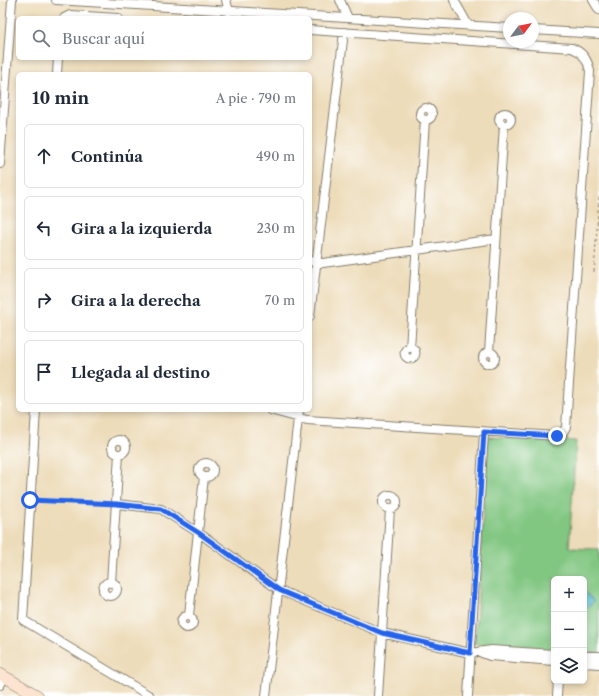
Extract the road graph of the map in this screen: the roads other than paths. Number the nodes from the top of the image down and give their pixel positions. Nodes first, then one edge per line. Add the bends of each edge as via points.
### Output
1 (12, 0) edge
2 (56, 0) edge
3 (226, 0) edge
4 (340, 0) edge
5 (454, 0) edge
6 (593, 0) edge
7 (95, 1) edge
8 (599, 10) edge
9 (229, 12) junction
10 (68, 16) edge
11 (86, 16) edge
12 (308, 16) edge
13 (312, 16) edge
14 (348, 18) junction
15 (468, 25) junction
16 (503, 28) edge
17 (312, 30) edge
18 (539, 30) edge
19 (344, 32) junction
20 (599, 34) edge
21 (58, 60) edge
22 (57, 72) edge
23 (2, 115) edge
24 (425, 120) dead end
25 (504, 125) dead end
26 (0, 164) edge
27 (496, 239) junction
28 (416, 250) junction
29 (313, 261) edge
30 (312, 279) edge
31 (410, 348) dead end
32 (489, 352) dead end
33 (36, 412) edge
34 (276, 412) edge
35 (299, 412) edge
36 (298, 419) junction
37 (484, 432) junction
38 (119, 454) dead end
39 (204, 477) dead end
40 (117, 504) junction
41 (390, 509) dead end
42 (199, 533) junction
43 (111, 583) dead end
44 (279, 590) junction
45 (189, 615) dead end
46 (382, 633) junction
47 (481, 652) junction
48 (470, 653) junction
49 (551, 654) edge
50 (587, 656) edge
51 (599, 656) edge
52 (551, 661) edge
53 (587, 663) edge
54 (599, 664) edge
55 (2, 679) edge
56 (558, 684) edge
57 (38, 696) edge
58 (150, 696) edge
59 (266, 696) edge
60 (378, 696) edge
61 (468, 696) edge
62 (557, 696) edge

1 - 23 street
2 - 7 street
3 - 9 street
4 - 14 street
5 - 15 street
6 - 8 street
7 - 9 street
9 - 12 street
10 - 11 street
13 - 14 street
14 - 15 street
15 - 16 street
17 - 19 street
18 - 20 street
19 - 29 street
19 - 37 street via 572,48 580,52 588,64 590,71 566,427 562,434 557,436
21 - 22 street
23 - 26 street
24 - 28 street
25 - 27 street
27 - 28 street
27 - 32 street
28 - 29 street
28 - 31 street
29 - 30 street
33 - 58 street via 23,620
34 - 36 street
35 - 36 street
36 - 37 street
36 - 44 street
37 - 48 street
38 - 40 street
39 - 42 street
40 - 42 street via 161,509
40 - 43 street
41 - 46 street
42 - 44 street
42 - 45 street
44 - 46 street
44 - 59 street
46 - 48 street
46 - 60 street
47 - 48 street
47 - 49 street via 492,650
47 - 52 street via 490,656
48 - 61 street
50 - 51 street
53 - 54 street
55 - 57 street
56 - 62 street

